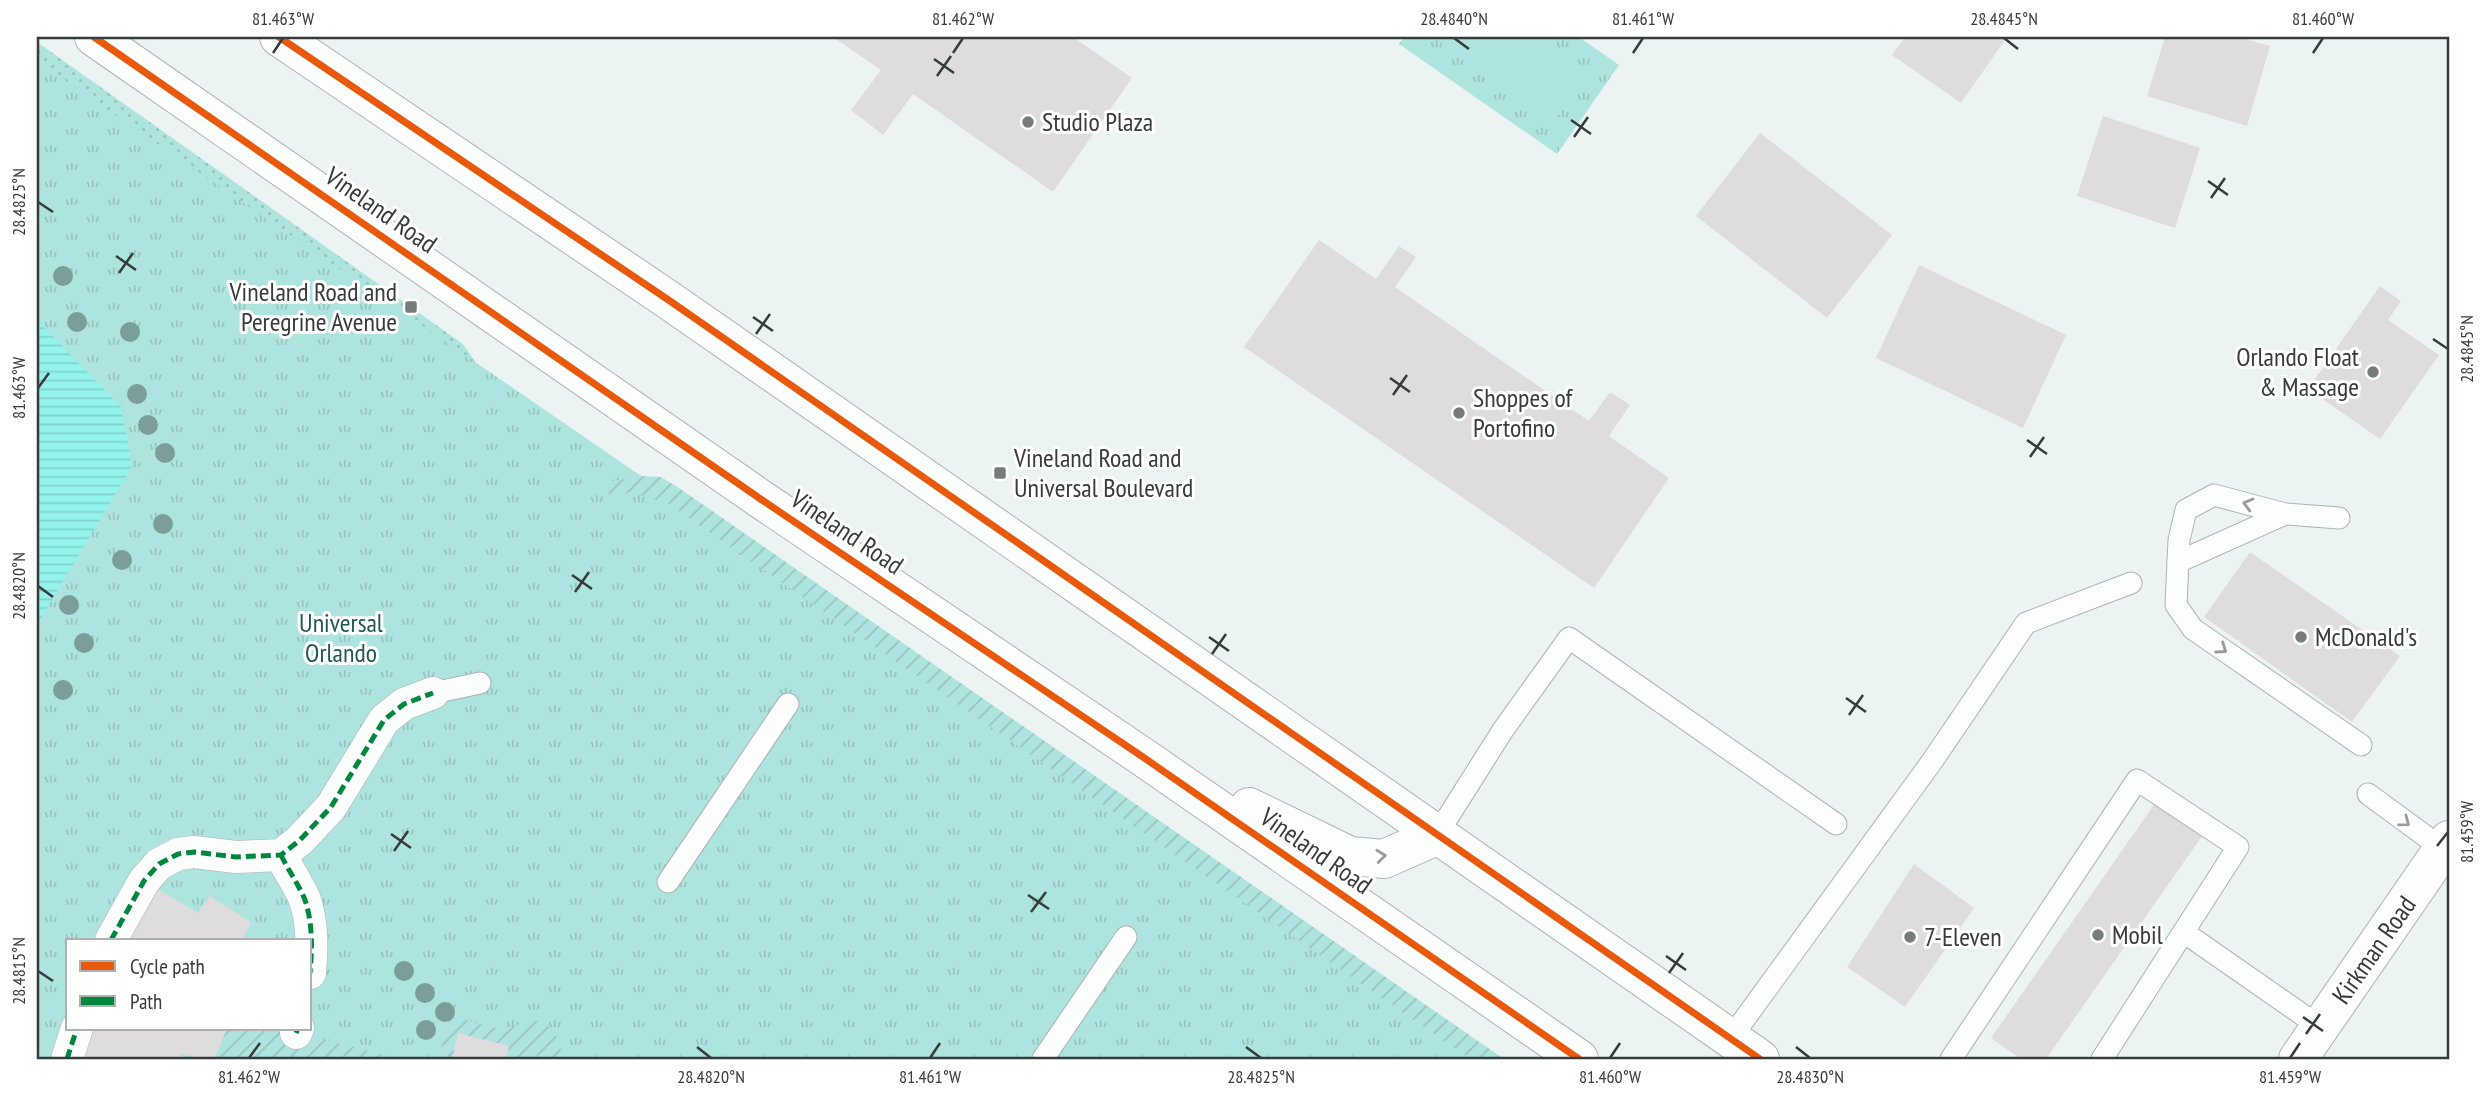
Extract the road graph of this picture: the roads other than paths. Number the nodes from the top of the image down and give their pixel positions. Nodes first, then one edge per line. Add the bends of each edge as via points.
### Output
1 (94, 37) edge
2 (279, 37) edge
3 (2285, 514) junction
4 (2339, 518) dead end
5 (2178, 562) junction
6 (2131, 583) dead end
7 (480, 682) dead end
8 (433, 693) joint
9 (788, 704) dead end
10 (2361, 745) dead end
11 (1140, 755) junction
12 (2368, 794) dead end
13 (1836, 824) dead end
14 (1436, 836) junction
15 (2446, 845) edge
16 (281, 855) junction
17 (668, 882) dead end
18 (2185, 933) junction
19 (1126, 937) dead end
20 (112, 939) edge
21 (312, 939) edge
22 (2320, 1027) junction
23 (76, 1030) edge
24 (1745, 1049) edge
25 (1960, 1056) edge
26 (67, 1059) edge
27 (1044, 1059) edge
28 (1579, 1059) edge
29 (2102, 1059) edge
30 (2298, 1059) edge

1 - 11 main road, Vineland Road via 762,500
2 - 14 main road via 670,301
3 - 4 lane
3 - 5 lane
3 -> 5 lane via 2214,495 2186,510
5 -> 10 lane via 2176,605 2193,629
6 - 24 lane via 2026,623
7 - 8 lane
8 - 16 street via 404,704 384,720 331,807
9 - 17 lane
11 -> 14 main road via 1350,856 1384,859
11 - 28 main road, Vineland Road
12 -> 15 lane
13 - 14 lane via 1569,638
14 - 24 main road
15 - 22 main road, Kirkman Road
16 - 20 street via 178,853 159,864 144,881
16 - 21 street via 304,899
18 - 22 lane
18 - 25 lane via 2238,847 2137,780
18 - 29 lane
19 - 27 lane
22 - 30 main road, Kirkman Road
23 - 26 street

